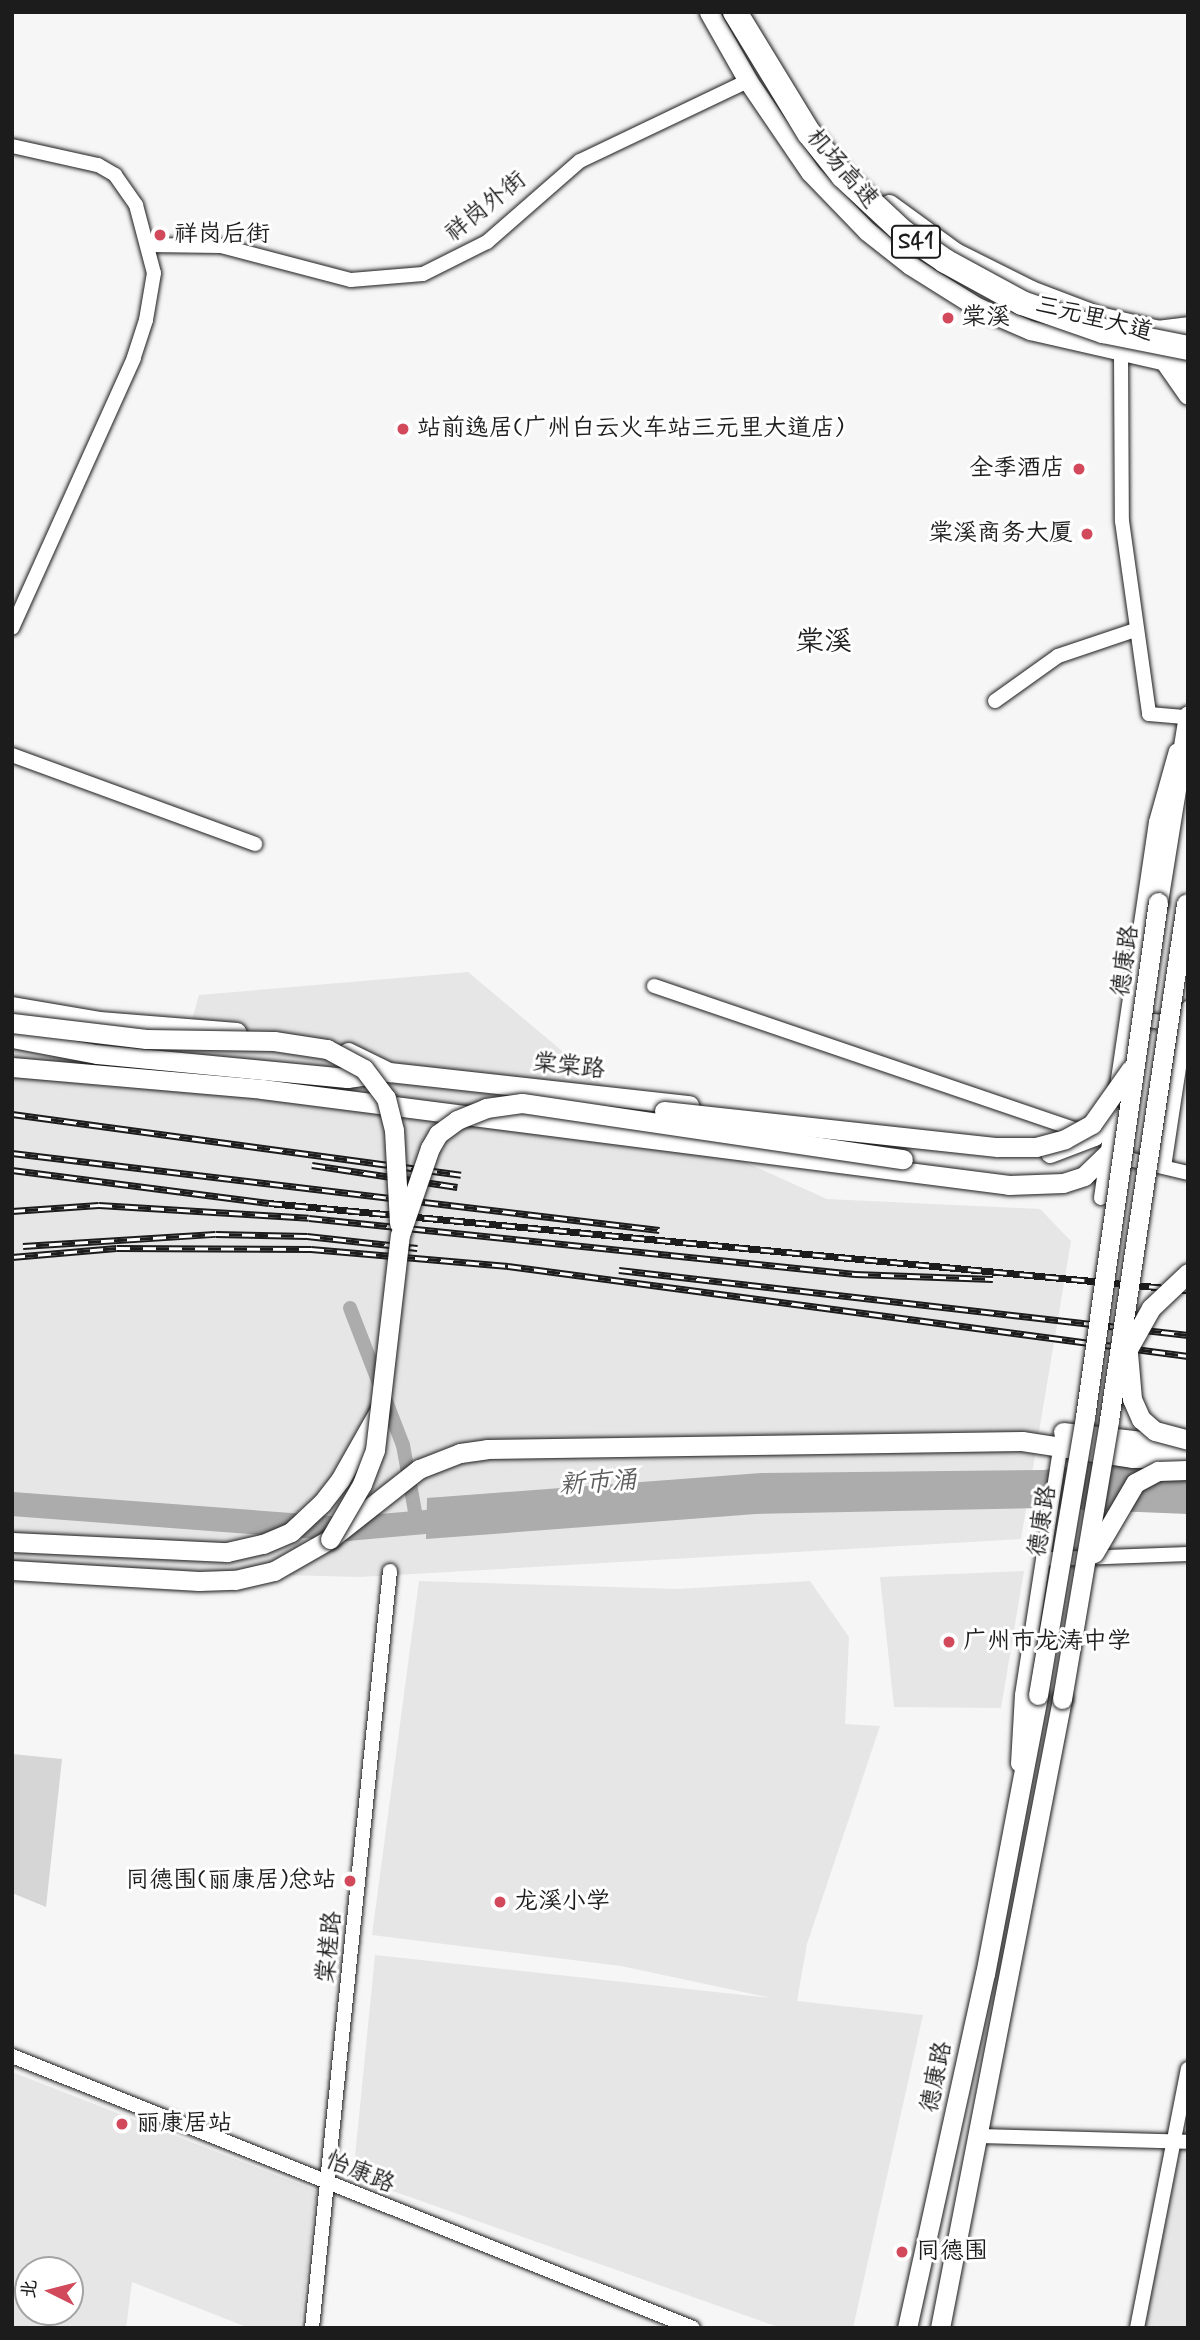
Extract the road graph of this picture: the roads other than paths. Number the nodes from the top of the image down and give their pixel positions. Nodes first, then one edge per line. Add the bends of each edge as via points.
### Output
1 (709, 12) edge
2 (735, 12) edge
3 (748, 12) edge
4 (748, 81) junction
5 (12, 146) edge
6 (149, 245) junction
7 (1188, 326) edge
8 (1149, 328) junction
9 (1188, 335) edge
10 (1188, 348) edge
11 (1127, 355) junction
12 (1164, 362) junction
13 (1188, 366) edge
14 (1188, 395) edge
15 (12, 628) edge
16 (1135, 630) junction
17 (995, 701) dead end
18 (1188, 716) edge
19 (12, 755) edge
20 (255, 844) dead end
21 (1187, 897) edge
22 (654, 986) dead end
23 (12, 1006) edge
24 (1188, 1008) edge
25 (1127, 1018) junction
26 (12, 1023) edge
27 (1185, 1025) junction
28 (12, 1038) edge
29 (1139, 1038) junction
30 (12, 1067) edge
31 (388, 1072) junction
32 (479, 1083) junction
33 (544, 1089) junction
34 (1113, 1115) joint
35 (473, 1118) junction
36 (1103, 1144) junction
37 (1164, 1167) junction
38 (1188, 1173) edge
39 (1009, 1185) junction
40 (1101, 1198) dead end
41 (400, 1234) junction
42 (1188, 1273) edge
43 (1129, 1289) junction
44 (1128, 1349) junction
45 (379, 1411) junction
46 (1188, 1440) edge
47 (1062, 1446) junction
48 (1188, 1446) edge
49 (1188, 1458) edge
50 (1188, 1470) edge
51 (330, 1539) junction
52 (12, 1542) edge
53 (1188, 1554) edge
54 (1043, 1559) junction
55 (12, 1570) edge
56 (390, 1571) dead end
57 (1083, 1580) junction
58 (1016, 1811) junction
59 (12, 2056) edge
60 (1188, 2069) edge
61 (978, 2136) junction
62 (1172, 2141) junction
63 (1188, 2142) edge
64 (329, 2186) junction
65 (312, 2328) edge
66 (693, 2328) edge
67 (907, 2328) edge
68 (940, 2328) edge
69 (1137, 2328) edge

1 - 4 street, 三元里大道
2 - 10 highway, 机场高速 / S41, bridge via 809,134 843,176 903,232 944,261 1022,303 1103,331
3 - 8 street, 三元里大道 via 830,142 898,212 955,252 1031,290
4 - 6 street, 祥岗外街 via 580,161 487,242 423,274 351,280 221,246
4 - 11 street, 三元里大道 via 810,172 844,209 909,265 1004,320 1057,339
5 - 6 street via 107,169 136,205
6 - 15 street via 154,273 140,342
7 - 8 street
8 - 9 street, 三元里大道
8 - 11 street via 1145,347
11 - 12 street, 三元里大道
11 - 16 street via 1122,521
12 - 13 street, 三元里大道
12 - 14 street
16 - 17 street via 1058,656
16 - 18 street via 1149,714
18 - 25 street via 1156,822
18 - 29 street, 德康路, bridge
19 - 20 street
21 - 43 street, 德康路, bridge
22 - 36 street
23 - 31 street, 棠棠路 via 99,1021 297,1036 325,1042
24 - 27 street
25 - 27 street
25 - 34 street
26 - 41 street, bridge via 146,1039 274,1041 327,1049 364,1069 386,1098 394,1130
27 - 37 street
28 - 31 street via 97,1054 347,1077
29 - 33 street, bridge via 1125,1082 1092,1124 1065,1139 1036,1147 997,1147 637,1108
29 - 58 street, 德康路, bridge via 1038,1696
30 - 35 street, 棠棠路 via 262,1089
31 - 32 street, 棠棠路
32 - 33 street, 棠棠路
32 - 35 street via 490,1091 493,1103 489,1111
33 - 36 street, 棠棠路 via 909,1129 976,1152 1041,1154
34 - 36 street, 棠棠路
35 - 39 street, 棠棠路
36 - 37 street
36 - 39 street, 棠棠路 via 1084,1176 1063,1183
36 - 40 street
37 - 38 street
39 - 41 street, bridge via 903,1159 522,1103 486,1108 438,1135 419,1174
41 - 45 street, bridge
42 - 44 street, bridge via 1151,1308
43 - 44 street, bridge
43 - 57 street, 德康路, bridge
44 - 46 street, bridge via 1132,1399 1141,1419 1155,1431
45 - 51 street, bridge via 375,1450 362,1484
45 - 52 street via 322,1503 291,1532 263,1544 227,1552
47 - 48 street
47 - 49 street via 1132,1458
47 - 51 street via 1022,1441 560,1446 460,1453 419,1469
47 - 54 street
50 - 57 street, bridge via 1158,1471 1135,1483 1101,1538
51 - 55 street via 274,1571 235,1580
53 - 54 street
54 - 58 street via 1022,1695
56 - 64 street, 棠槎路
57 - 61 street, 德康路, bridge
58 - 67 street, 德康路
59 - 64 street, 怡康路
60 - 62 street
61 - 62 street
61 - 68 street, 德康路
62 - 63 street
62 - 69 street
64 - 65 street, 棠槎路
64 - 66 street, 怡康路

